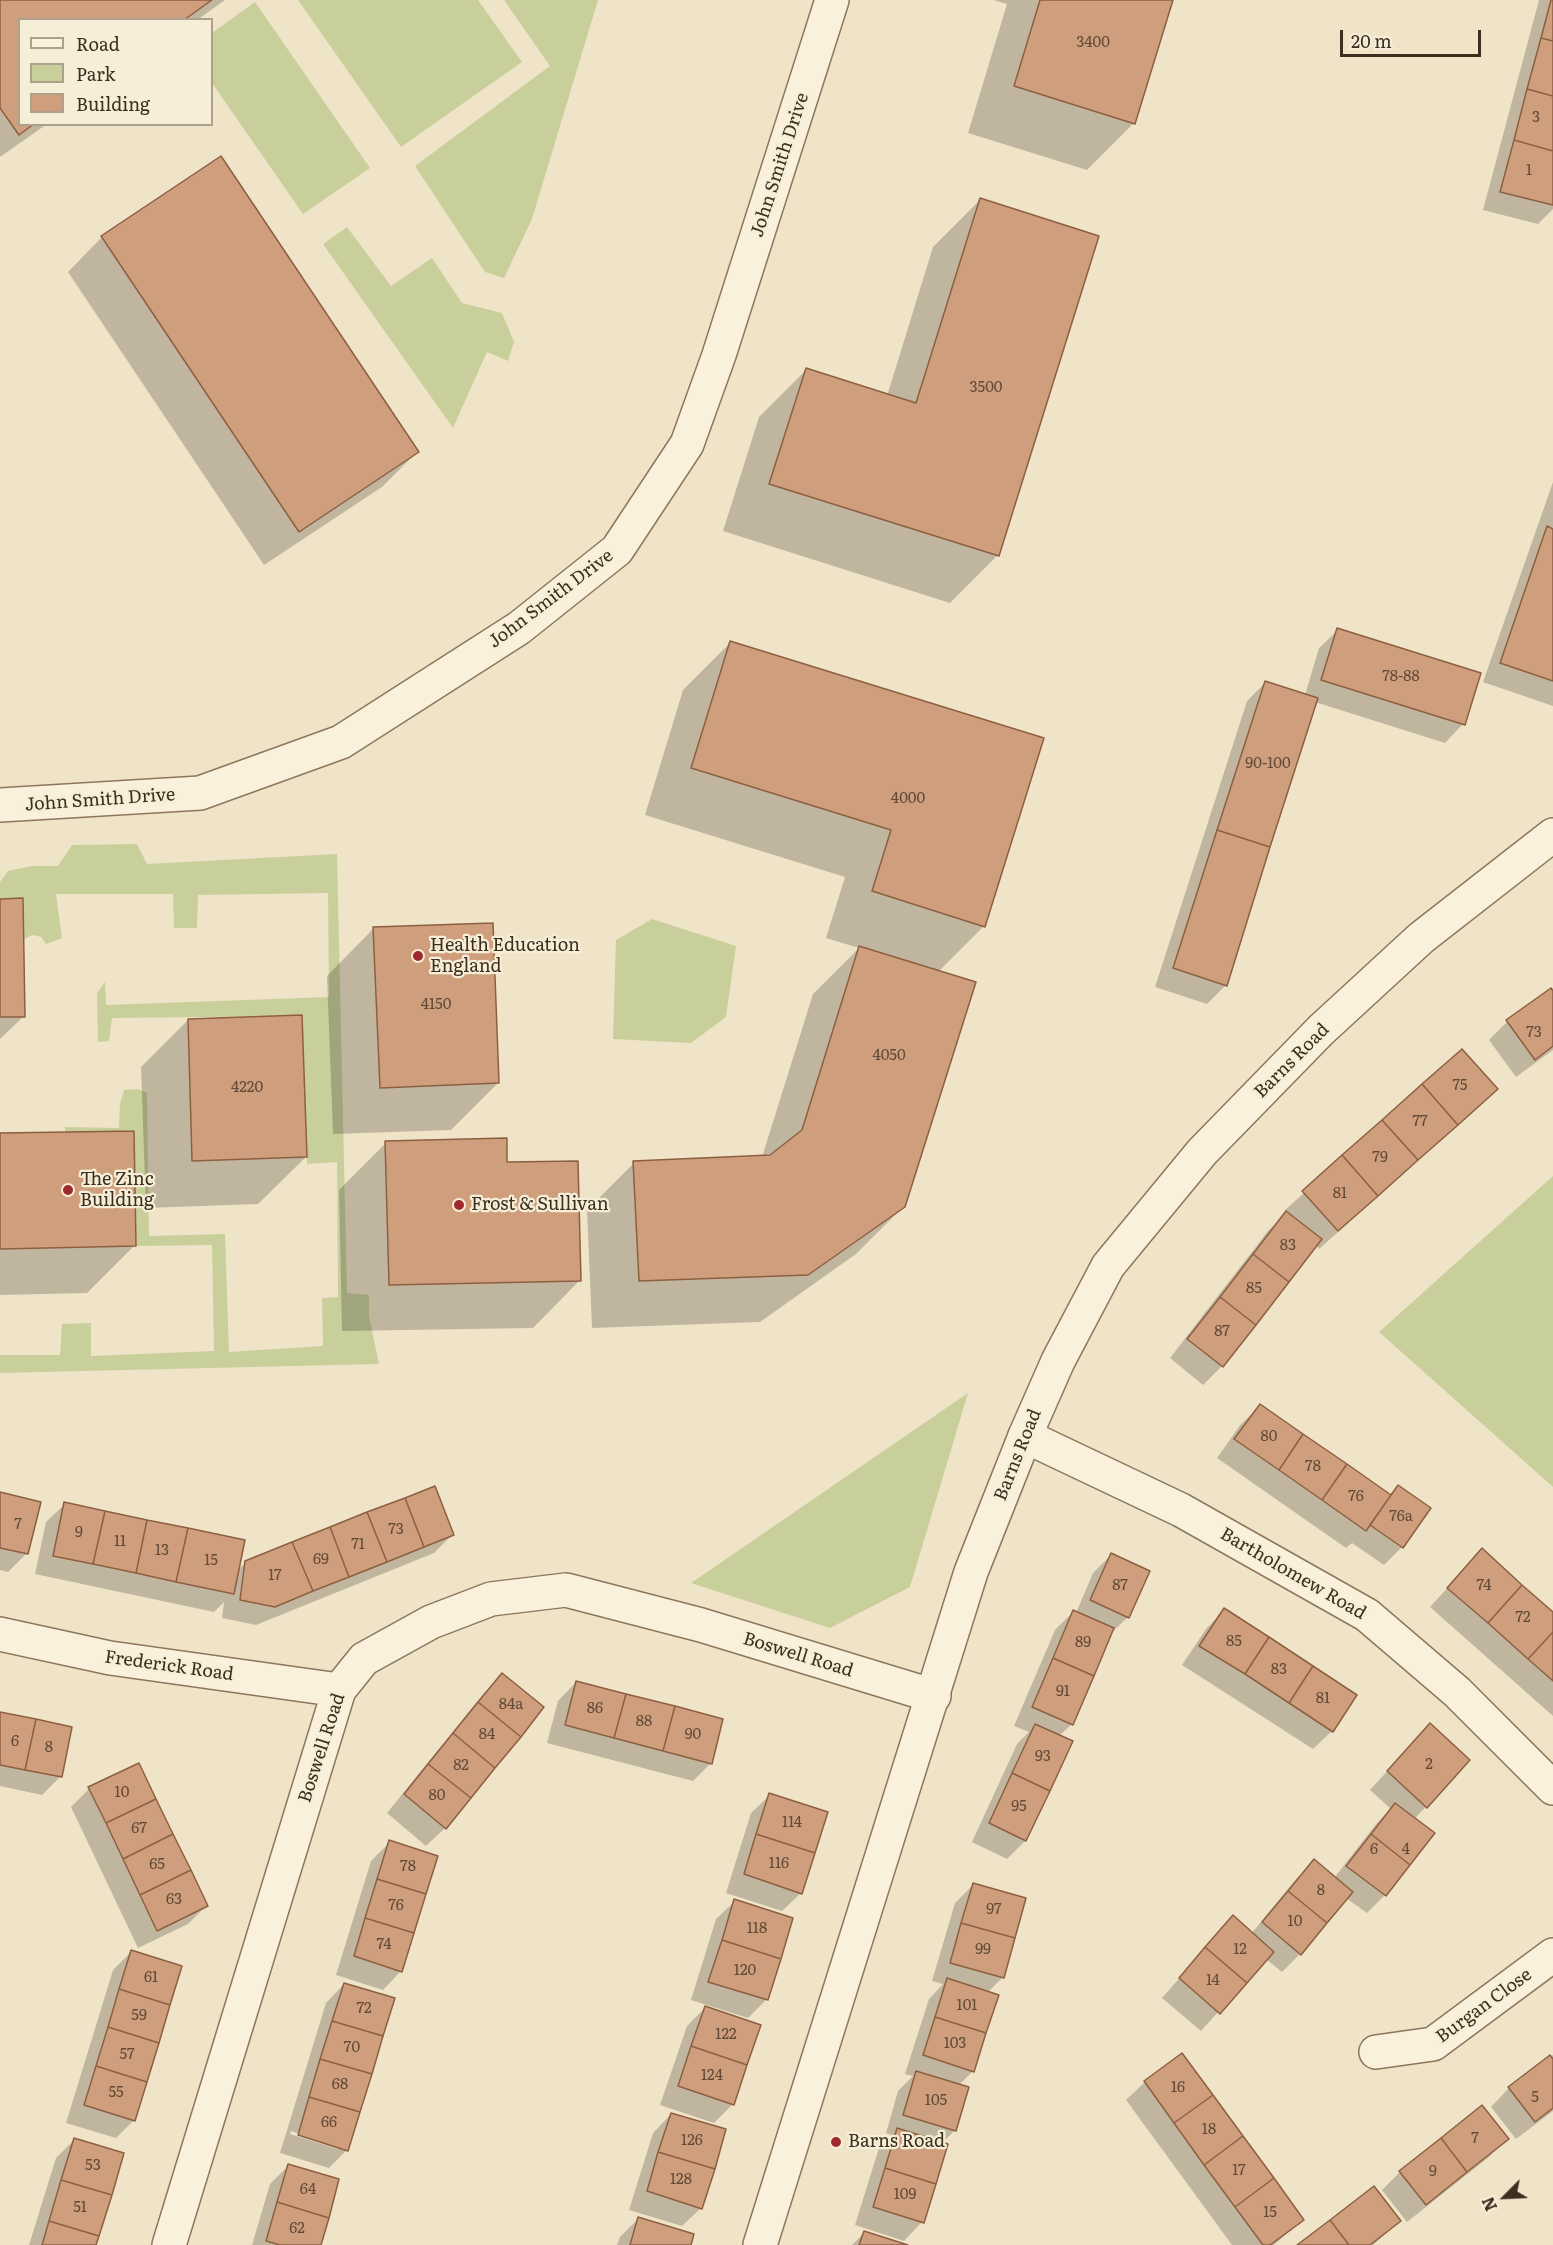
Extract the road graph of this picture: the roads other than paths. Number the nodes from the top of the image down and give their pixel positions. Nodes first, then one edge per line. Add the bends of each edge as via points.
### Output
1 (832, 0) edge
2 (0, 805) edge
3 (1553, 835) edge
4 (1025, 1436) junction
5 (0, 1634) edge
6 (339, 1690) junction
7 (934, 1696) junction
8 (1553, 1788) edge
9 (1553, 1955) edge
10 (1376, 2052) dead end
11 (169, 2245) edge
12 (760, 2245) edge

1 - 2 street, John Smith Drive via 687,444 616,550 519,628 341,742 200,794
3 - 4 street, Barns Road via 1421,938 1321,1030 1203,1152 1108,1266 1058,1361
4 - 7 street, Barns Road via 971,1572
4 - 8 street, Bartholomew Road via 1181,1510 1367,1616 1457,1692
5 - 6 street, Frederick Road via 110,1658
6 - 7 street, Boswell Road via 364,1659 431,1622 491,1599 566,1590 701,1625
6 - 11 street, Boswell Road
7 - 12 street, Barns Road
9 - 10 street, Burgan Close via 1433,2044

